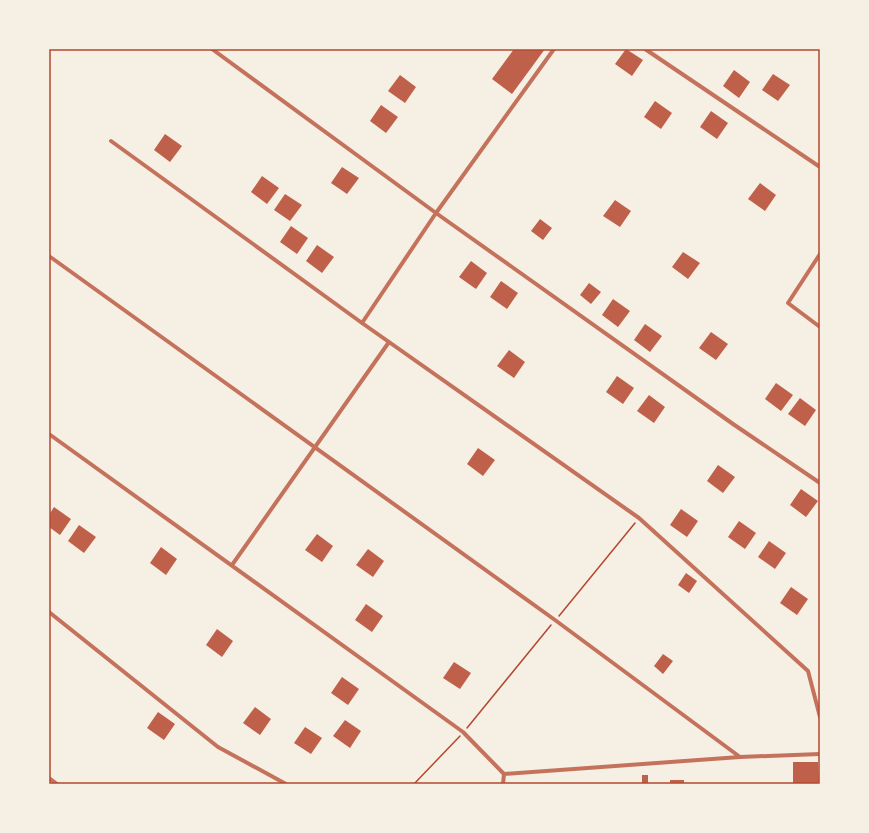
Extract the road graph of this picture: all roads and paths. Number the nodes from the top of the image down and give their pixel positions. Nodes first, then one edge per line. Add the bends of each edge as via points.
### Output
1 (212, 49) edge
2 (554, 49) edge
3 (645, 49) edge
4 (112, 141) dead end
5 (820, 167) edge
6 (436, 213) junction
7 (820, 254) edge
8 (49, 256) edge
9 (362, 323) junction
10 (820, 327) edge
11 (389, 342) junction
12 (49, 434) edge
13 (314, 446) junction
14 (820, 483) edge
15 (640, 518) junction
16 (232, 566) junction
17 (49, 612) edge
18 (555, 620) junction
19 (820, 717) edge
20 (464, 732) junction
21 (820, 754) edge
22 (740, 757) junction
23 (504, 774) junction
24 (49, 778) edge
25 (57, 784) edge
26 (286, 784) edge
27 (414, 784) edge
28 (503, 784) edge

1 - 6 street
2 - 6 street
3 - 5 street
4 - 9 street
6 - 9 street
6 - 14 street
7 - 10 street via 788,303
8 - 13 street
9 - 11 street
11 - 13 street
11 - 15 street
12 - 16 street
13 - 16 street
13 - 18 street
15 - 18 path
15 - 19 street via 808,671
16 - 20 street
17 - 26 street via 218,746
18 - 20 path
18 - 22 street
20 - 23 street
20 - 27 path
21 - 22 street
22 - 23 street
23 - 28 street
24 - 25 street

